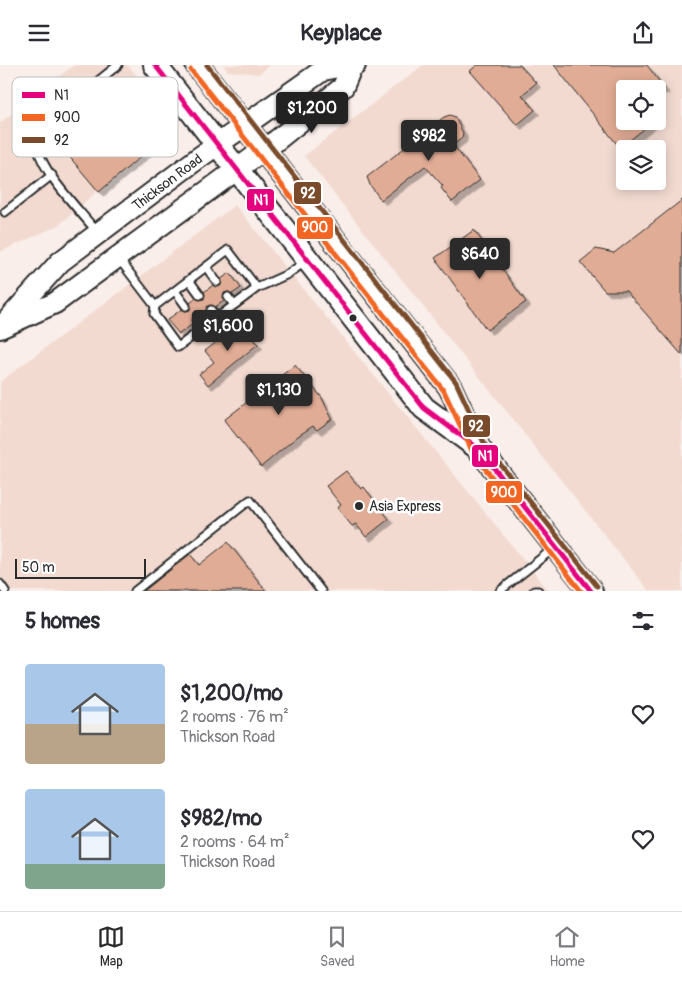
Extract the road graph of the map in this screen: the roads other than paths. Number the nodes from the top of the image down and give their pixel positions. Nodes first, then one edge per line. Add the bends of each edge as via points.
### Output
1 (118, 65) edge
2 (155, 65) edge
3 (197, 65) edge
4 (353, 67) edge
5 (103, 77) edge
6 (164, 77) edge
7 (178, 95) edge
8 (244, 126) junction
9 (217, 145) junction
10 (263, 150) junction
11 (41, 157) edge
12 (236, 169) junction
13 (52, 175) junction
14 (5, 212) dead end
15 (98, 233) junction
16 (117, 257) junction
17 (307, 260) junction
18 (206, 267) junction
19 (189, 280) junction
20 (217, 283) dead end
21 (257, 289) junction
22 (175, 291) junction
23 (200, 295) dead end
24 (228, 297) dead end
25 (234, 305) junction
26 (155, 306) junction
27 (186, 306) dead end
28 (211, 310) dead end
29 (217, 318) junction
30 (197, 321) dead end
31 (1, 327) edge
32 (203, 328) junction
33 (479, 449) junction
34 (556, 546) junction
35 (0, 584) edge
36 (5, 591) edge
37 (135, 591) edge
38 (321, 591) edge
39 (500, 591) edge
40 (534, 591) edge
41 (538, 591) edge
42 (591, 591) edge

1 - 5 lane
2 - 6 main road
3 - 8 main road
4 - 8 main road, Thickson Road via 323,70
4 - 10 main road, Thickson Road via 343,87
7 - 9 main road
8 - 9 main road, Thickson Road
8 - 10 main road
9 - 12 main road
9 - 15 main road, Thickson Road
10 - 12 main road, Thickson Road
10 - 33 main road via 450,387
11 - 13 lane
12 - 16 main road, Thickson Road
12 - 17 main road
13 - 14 lane
13 - 15 lane
15 - 31 main road, Thickson Road via 60,262
16 - 26 lane
16 - 31 main road, Thickson Road via 55,303
17 - 21 lane via 288,274
17 - 33 main road via 424,408
18 - 19 lane
18 - 20 lane
18 - 21 lane via 228,250
19 - 22 lane
19 - 23 lane
21 - 25 lane
22 - 26 lane
22 - 27 lane
24 - 25 lane
25 - 29 lane
26 - 32 lane via 154,314 178,347
28 - 29 lane
29 - 32 lane
30 - 32 lane
33 - 34 main road
34 - 39 lane
34 - 42 main road
35 - 36 lane
37 - 38 lane via 250,500
40 - 41 lane

